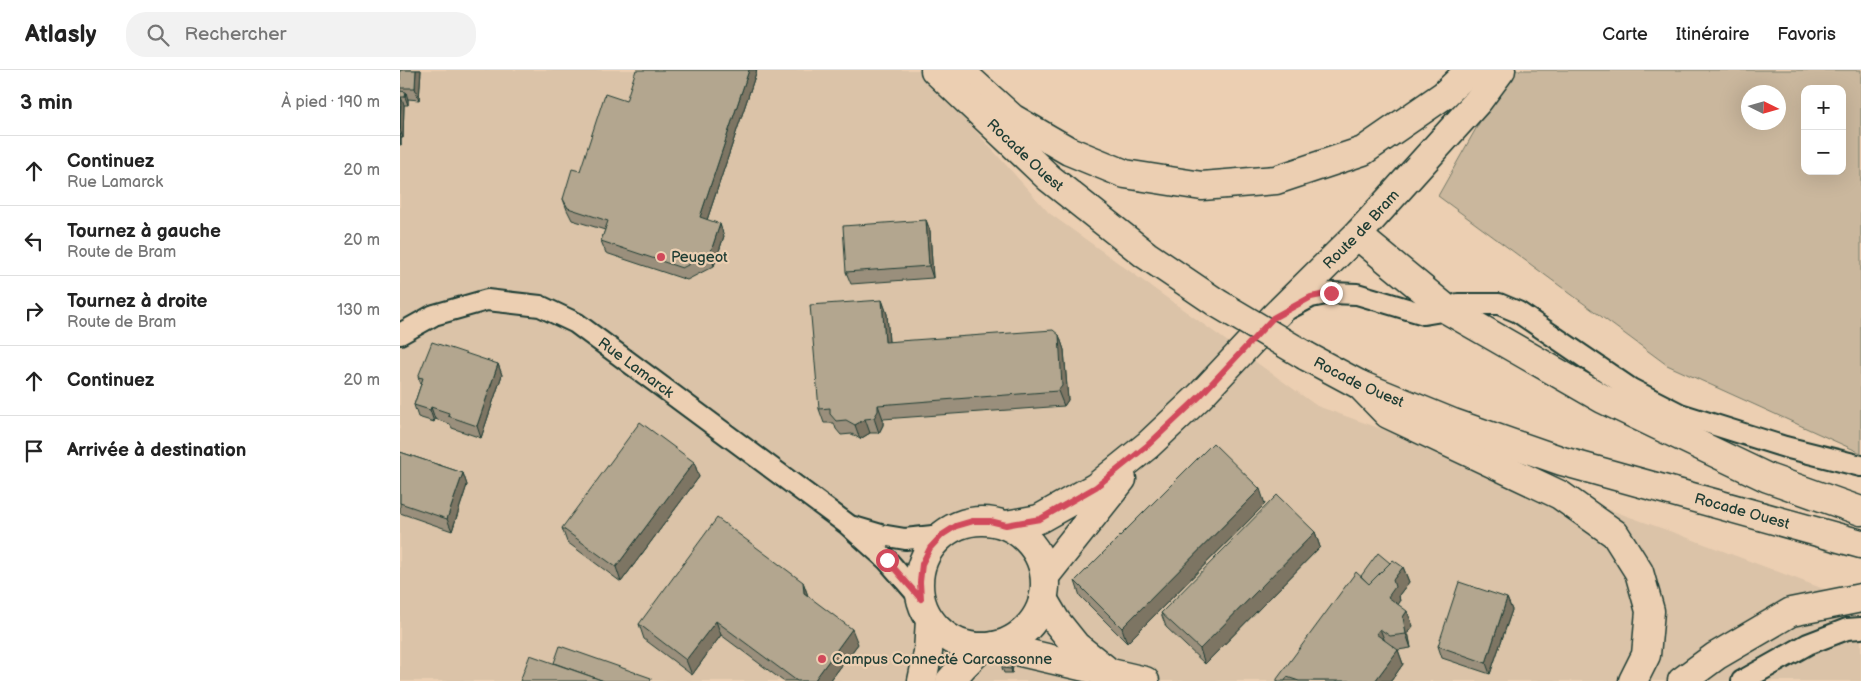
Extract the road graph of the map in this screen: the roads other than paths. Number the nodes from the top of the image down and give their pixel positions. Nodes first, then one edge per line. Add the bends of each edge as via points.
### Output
1 (935, 70) edge
2 (959, 70) edge
3 (1470, 70) edge
4 (1501, 70) edge
5 (1359, 233) junction
6 (1448, 310) junction
7 (1273, 318) junction
8 (400, 334) edge
9 (1360, 385) junction
10 (1148, 445) junction
11 (1861, 466) edge
12 (1861, 511) edge
13 (847, 524) junction
14 (1006, 525) junction
15 (942, 535) junction
16 (1861, 544) edge
17 (1044, 588) junction
18 (1861, 598) edge
19 (926, 610) junction
20 (1861, 628) edge
21 (988, 646) junction
22 (1108, 671) junction
23 (922, 681) edge
24 (950, 681) edge
25 (1145, 681) edge
26 (1633, 681) edge
27 (1682, 681) edge
28 (1742, 681) edge

1 - 9 main road, Rocade Ouest, bridge via 1049,178 1146,255 1217,303
2 - 3 main road via 1012,118 1069,151 1125,174 1202,186 1276,180 1363,151 1444,94
4 - 5 main road, Route de Bram via 1478,101
5 - 6 main road
5 - 7 main road, Route de Bram
6 - 7 street via 1424,314 1357,294 1331,293 1311,297
6 - 11 street via 1458,304 1499,304 1518,312 1631,389 1680,414 1785,447
6 - 12 main road via 1603,399 1768,478
7 - 10 main road, Route de Bram via 1200,396
8 - 13 street, Rue Lamarck via 434,315 487,300 540,306 576,323
9 - 16 main road, Rocade Ouest via 1453,423 1562,461
9 - 26 main road via 1388,414 1560,494 1615,534 1639,572 1650,611 1646,655
10 - 14 main road, Route de Bram via 1096,487 1040,519
10 - 17 main road, Route de Bram
13 - 15 street, Rue Lamarck via 905,540
13 - 19 street, Rue Lamarck via 887,560
14 - 15 main road, Route de Bram via 973,521
14 - 17 main road, Route de Bram via 1032,545 1040,560
15 - 19 main road, Route de Bram via 922,564 920,582
17 - 21 main road, Route de Bram via 1036,616 1026,629 1012,640
17 - 22 main road via 1056,621 1076,646
18 - 27 main road via 1791,612 1716,656
19 - 21 main road via 944,634 962,644
19 - 23 main road, Route de Bram via 928,652
20 - 28 street via 1847,629 1808,644
21 - 22 main road
21 - 24 main road, Route de Bram
22 - 25 main road

